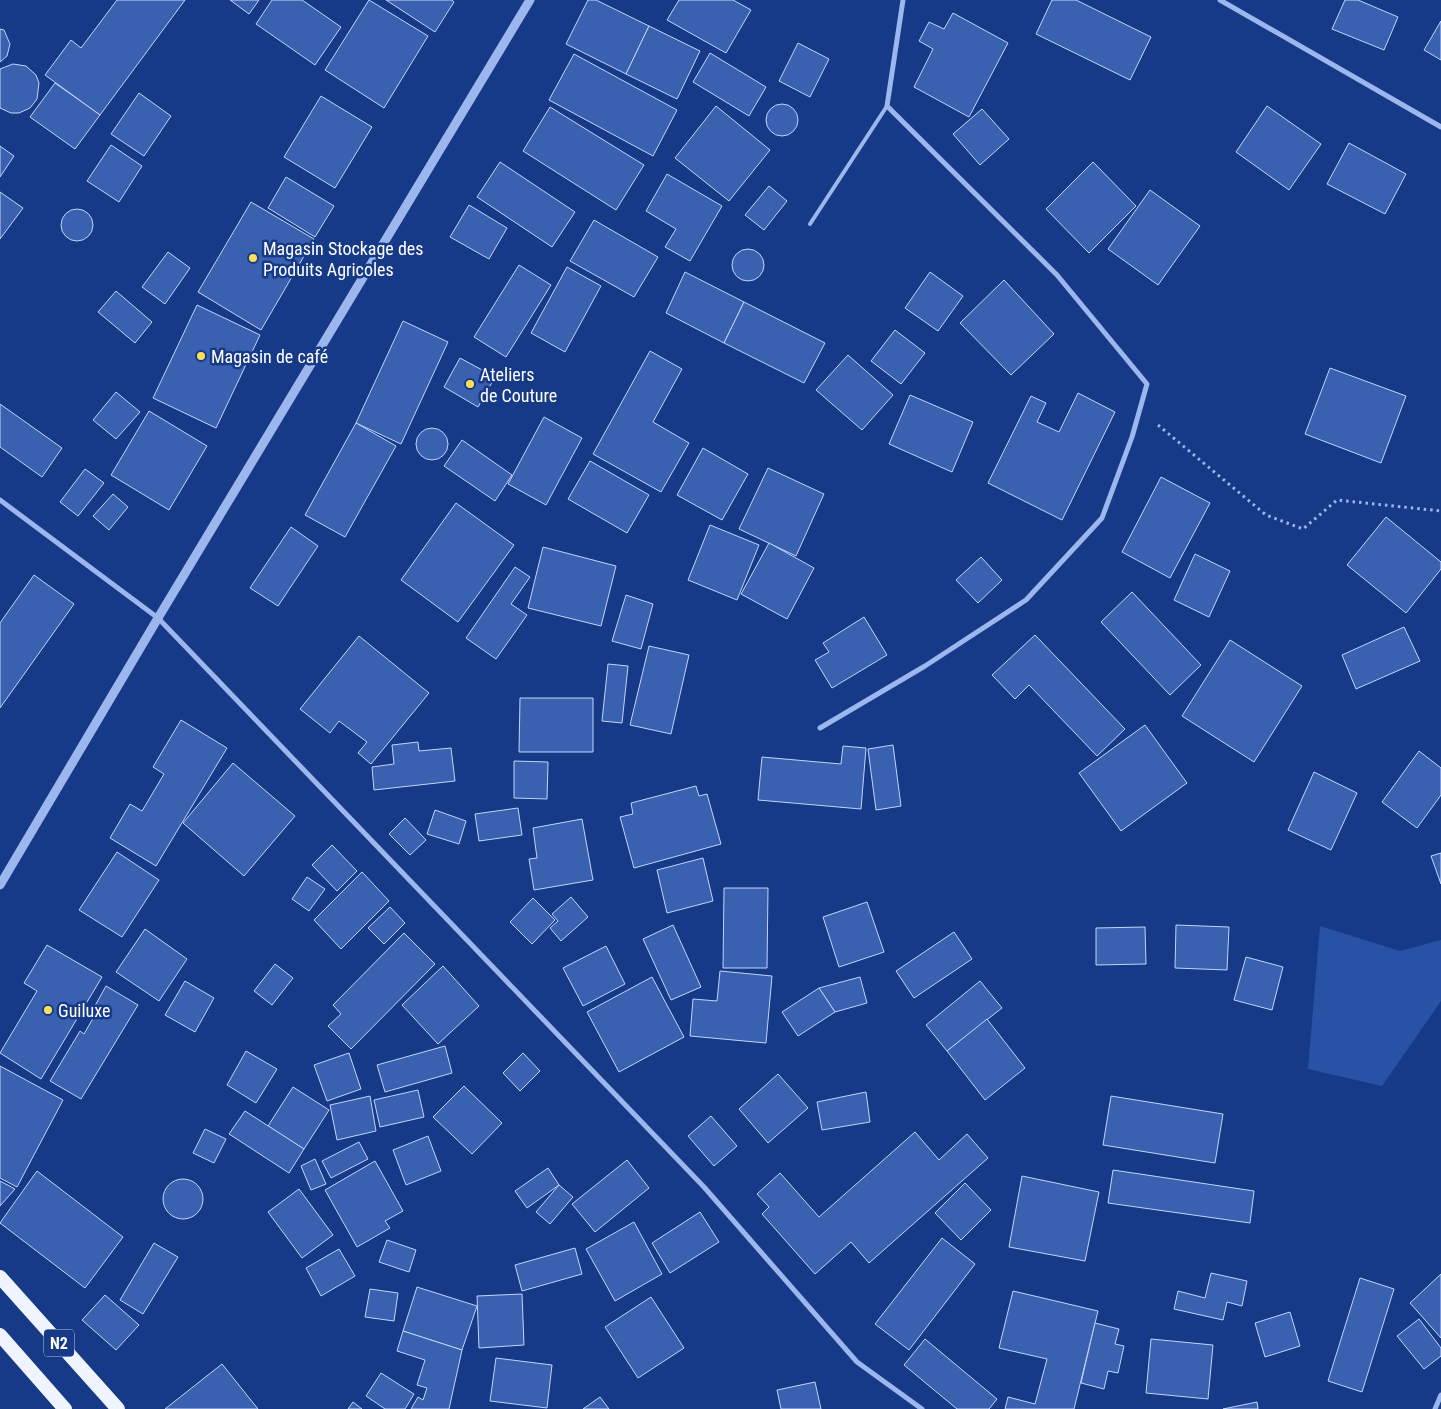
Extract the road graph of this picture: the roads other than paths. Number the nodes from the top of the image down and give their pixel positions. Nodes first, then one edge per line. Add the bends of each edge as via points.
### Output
1 (530, 0) edge
2 (903, 0) edge
3 (1220, 0) edge
4 (887, 106) junction
5 (1441, 127) edge
6 (810, 224) dead end
7 (0, 500) edge
8 (158, 618) junction
9 (820, 728) dead end
10 (0, 885) edge
11 (0, 1277) edge
12 (0, 1335) edge
13 (1441, 1395) edge
14 (65, 1409) edge
15 (118, 1409) edge
16 (922, 1409) edge
17 (1435, 1409) edge

1 - 8 street
2 - 4 street
3 - 5 street
4 - 6 lane
4 - 9 street via 1056,275 1147,384 1132,437 1102,518 1026,600 925,666
7 - 8 street
8 - 10 street
8 - 16 street via 704,1187 857,1362
11 - 15 highway, N2
12 - 14 highway, N2
13 - 17 street

